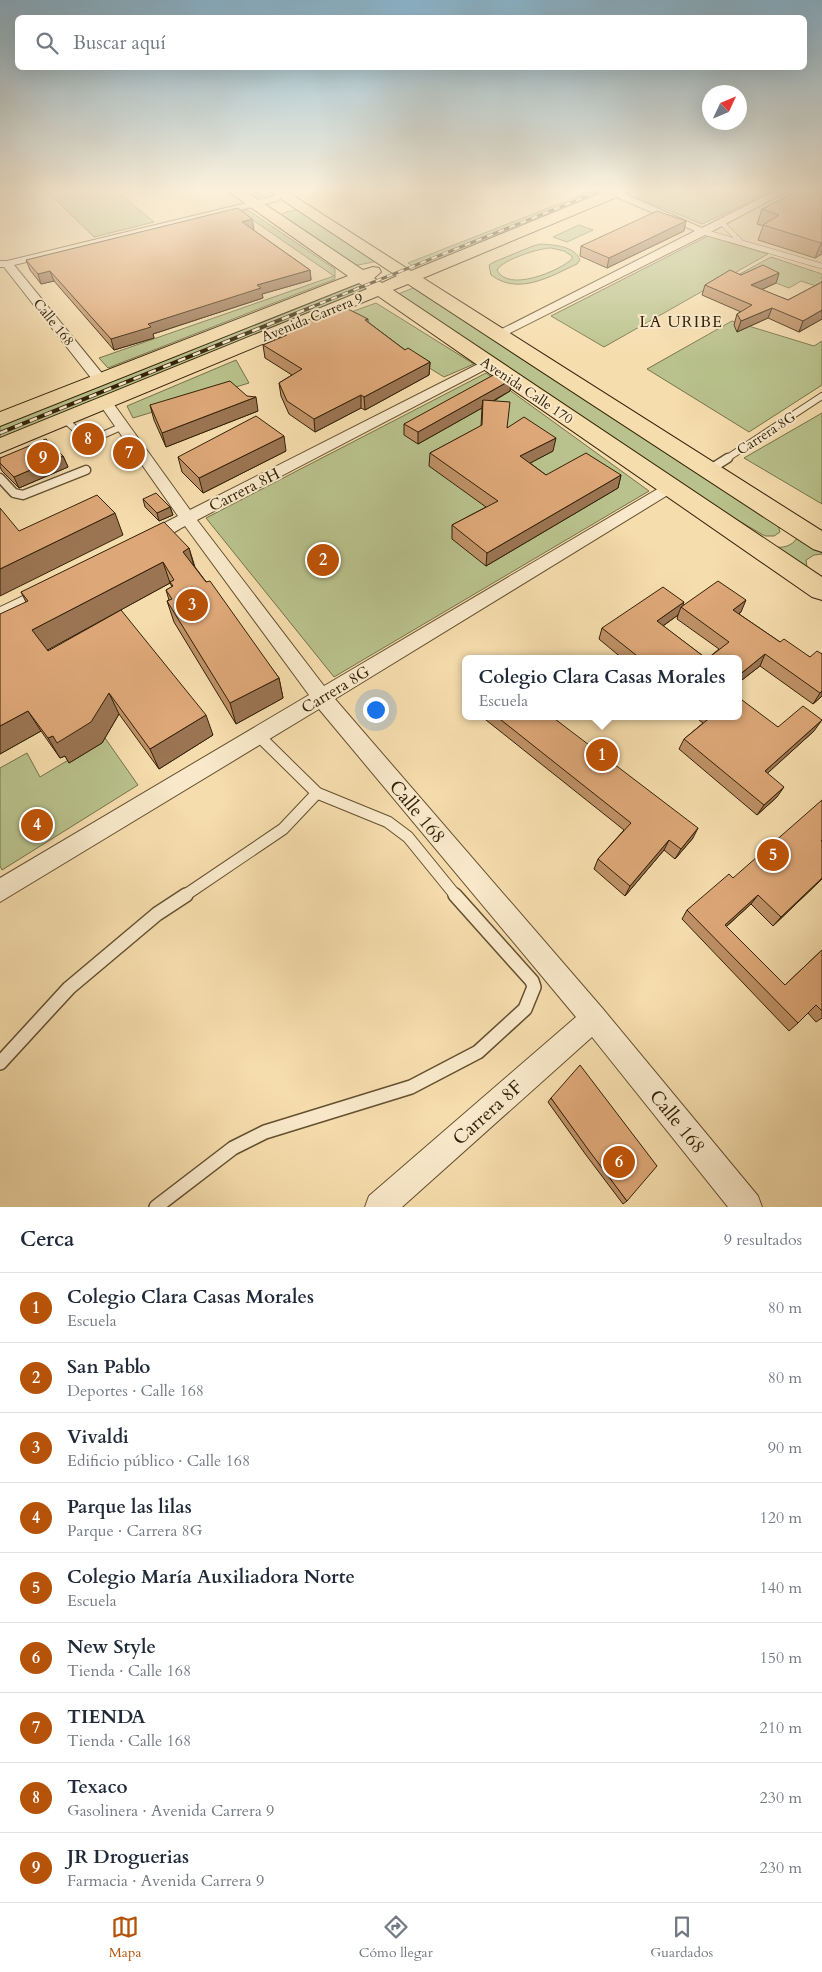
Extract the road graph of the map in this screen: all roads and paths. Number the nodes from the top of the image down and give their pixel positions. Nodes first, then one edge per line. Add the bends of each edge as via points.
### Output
1 (82, 245) edge
2 (314, 245) edge
3 (359, 245) edge
4 (487, 245) edge
5 (677, 245) edge
6 (755, 245) edge
7 (401, 259) junction
8 (4, 264) edge
9 (436, 266) junction
10 (822, 266) edge
11 (360, 277) junction
12 (410, 277) junction
13 (380, 290) junction
14 (431, 291) junction
15 (498, 334) junction
16 (488, 363) junction
17 (100, 380) junction
18 (822, 396) edge
19 (106, 402) junction
20 (64, 419) junction
21 (0, 420) edge
22 (123, 426) junction
23 (104, 434) dead end
24 (82, 435) dead end
25 (0, 446) edge
26 (86, 470) dead end
27 (709, 470) junction
28 (0, 478) edge
29 (671, 487) junction
30 (694, 503) junction
31 (775, 512) junction
32 (187, 518) junction
33 (822, 543) edge
34 (136, 544) edge
35 (822, 563) edge
36 (822, 583) edge
37 (60, 584) edge
38 (822, 590) edge
39 (0, 614) edge
40 (321, 697) junction
41 (258, 735) junction
42 (317, 793) junction
43 (0, 892) edge
44 (594, 1018) junction
45 (0, 1062) edge
46 (156, 1207) edge
47 (380, 1207) edge
48 (746, 1207) edge

1 - 8 street
2 - 11 main road, Avenida Calle 170
3 - 7 main road, Avenida Calle 170 via 373,254
4 - 9 main road, Avenida Carrera 9
5 - 15 street
6 - 10 lane
7 - 11 main road, Avenida Carrera 9
7 - 12 main road, Avenida Calle 170
8 - 17 street, Calle 168
9 - 12 main road, Avenida Carrera 9
9 - 14 main road via 430,277
11 - 13 main road, Avenida Calle 170
11 - 17 main road, Avenida Carrera 9
12 - 13 main road, Avenida Carrera 9
12 - 14 main road, Avenida Calle 170
13 - 16 main road, Avenida Calle 170
13 - 19 main road, Avenida Carrera 9
14 - 15 main road, Avenida Calle 170
15 - 27 main road, Avenida Calle 170
16 - 29 main road, Avenida Calle 170
16 - 32 street, Carrera 8H
17 - 21 main road, Avenida Carrera 9
18 - 27 lane, Carrera 8G
19 - 20 main road, Avenida Carrera 9
19 - 22 street, Calle 168
20 - 24 lane
20 - 25 main road, Avenida Carrera 9
22 - 23 lane
22 - 32 street, Calle 168
26 - 28 lane via 23,495 14,493
27 - 31 main road, Avenida Calle 170
29 - 30 main road, Avenida Calle 170
29 - 40 street, Carrera 8G
30 - 31 main road via 746,533 765,540 779,539 786,534 785,524
30 - 38 main road, Avenida Calle 170
31 - 33 main road, Avenida Calle 170
32 - 34 street, Carrera 8H
32 - 40 street, Calle 168
35 - 36 main road via 816,570
37 - 39 street
40 - 41 street, Carrera 8G
40 - 44 street, Calle 168
41 - 42 lane
41 - 43 street, Carrera 8G
42 - 45 lane via 283,829 157,914 69,988
42 - 46 lane via 388,822 408,837 459,900 528,975 534,987 525,1009 478,1052 411,1087 265,1132 233,1148
44 - 47 street, Carrera 8F
44 - 48 street, Calle 168

